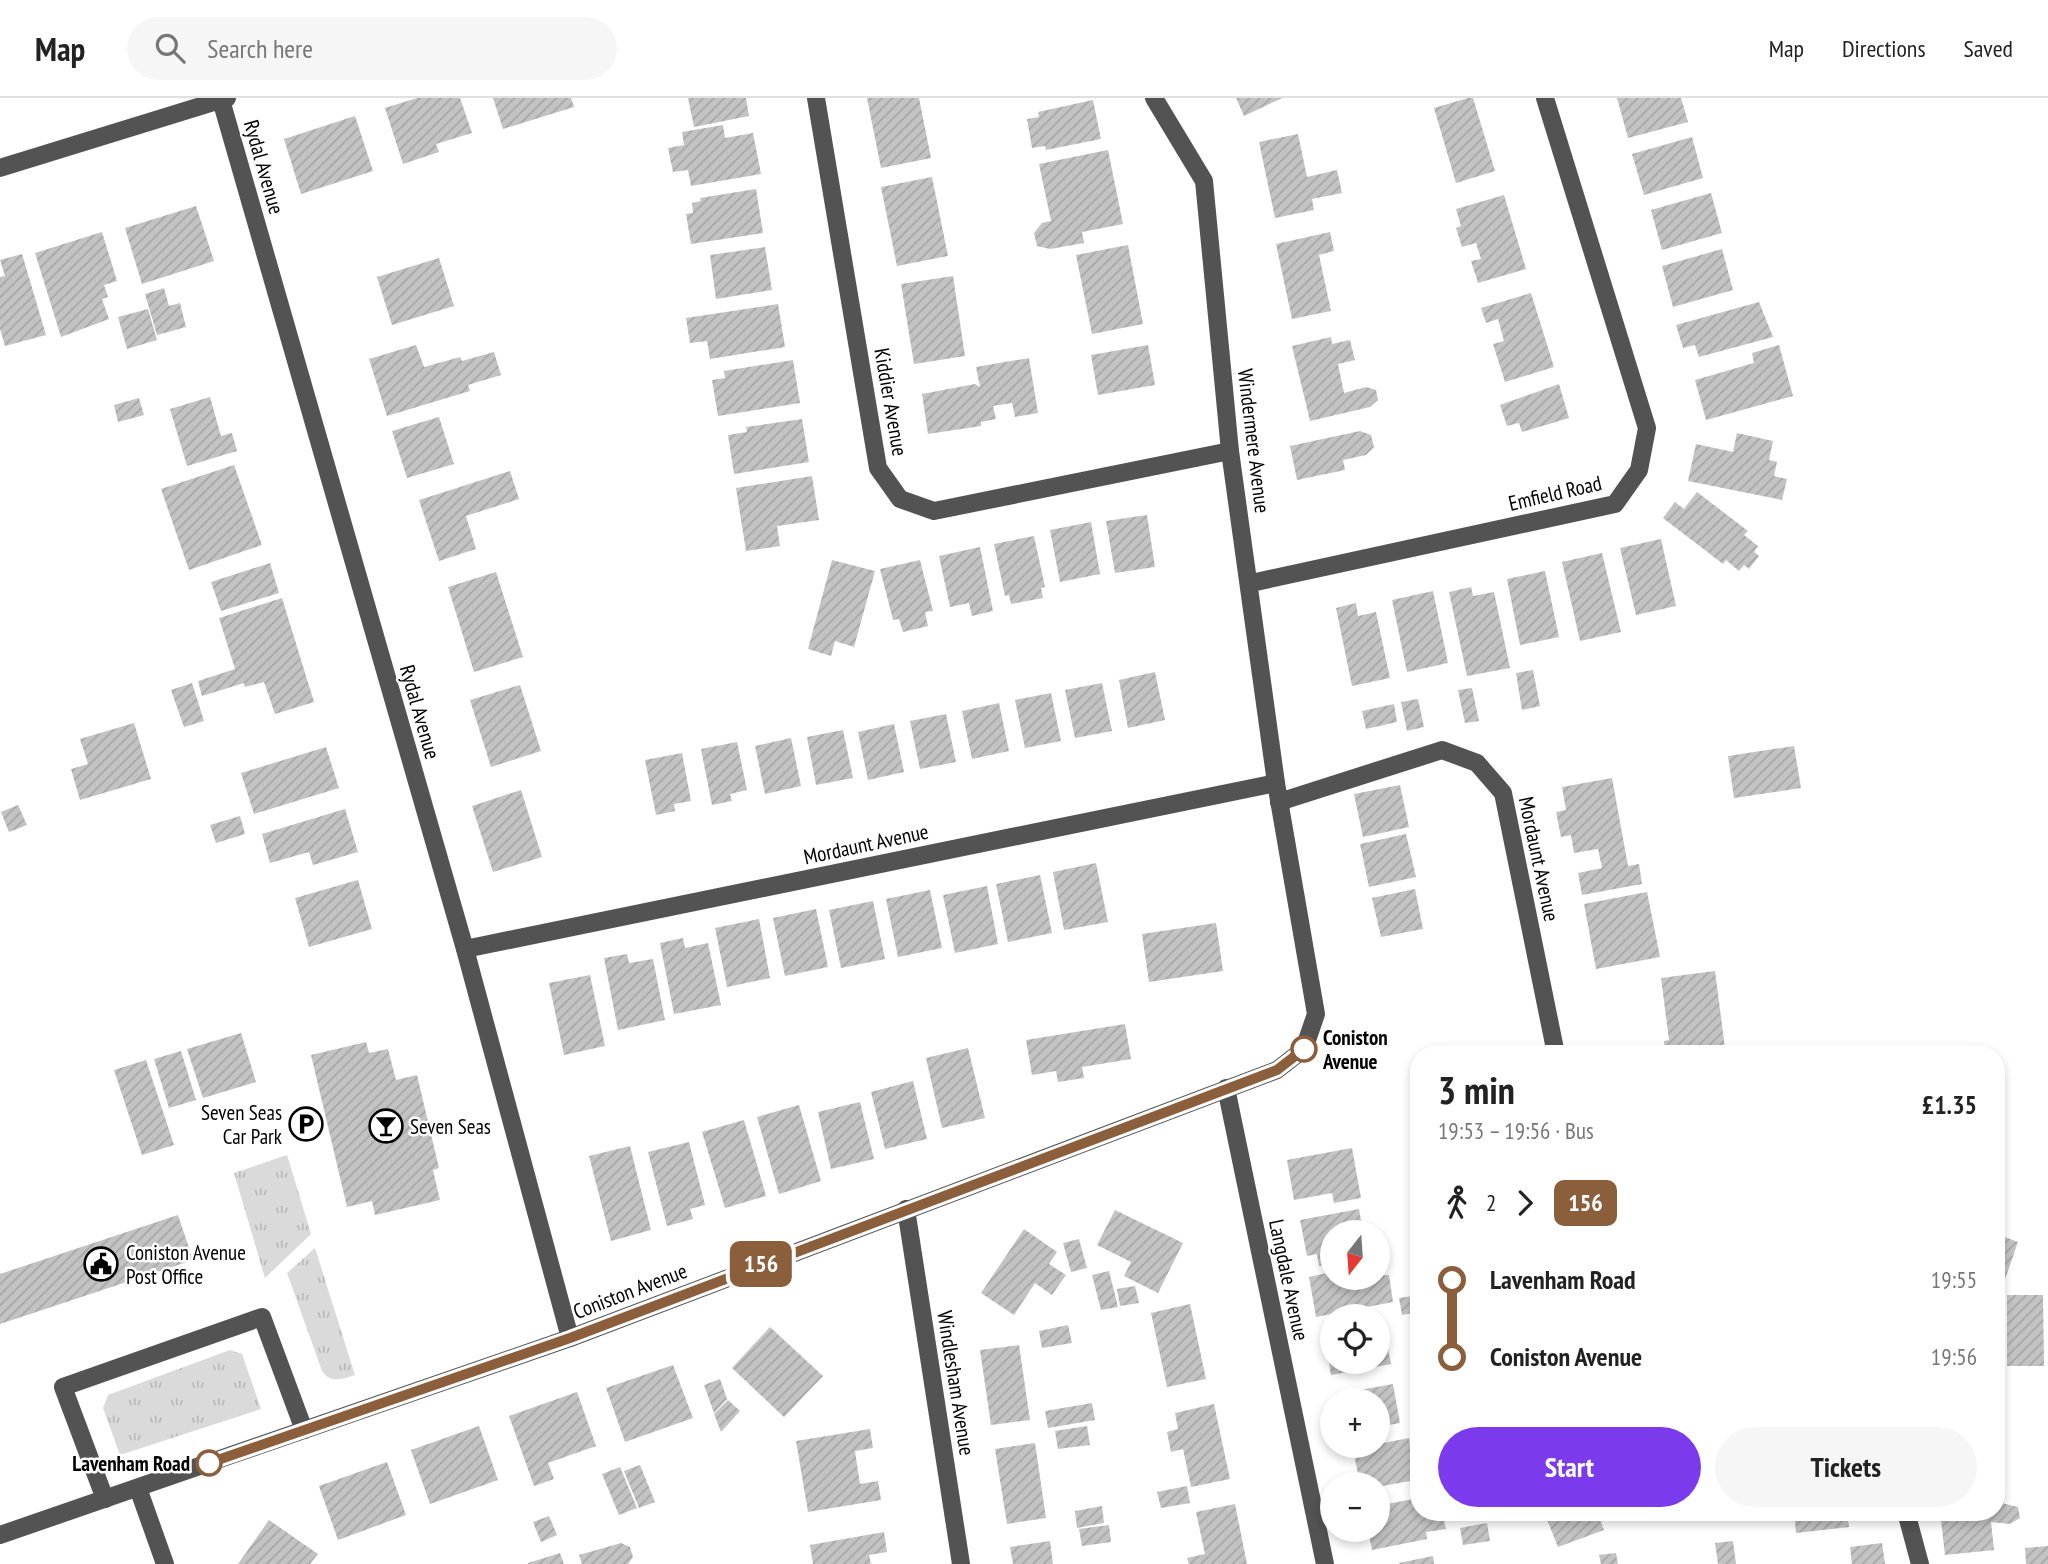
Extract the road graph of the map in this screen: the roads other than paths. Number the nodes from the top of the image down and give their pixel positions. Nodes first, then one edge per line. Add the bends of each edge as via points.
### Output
1 (817, 98) edge
2 (1154, 98) edge
3 (1545, 98) edge
4 (224, 99) edge
5 (0, 168) edge
6 (1230, 451) junction
7 (1251, 583) junction
8 (1276, 783) junction
9 (1279, 802) junction
10 (465, 949) junction
11 (1554, 1045) edge
12 (1226, 1088) junction
13 (906, 1209) junction
14 (570, 1338) junction
15 (304, 1430) junction
16 (138, 1488) junction
17 (105, 1499) junction
18 (1908, 1521) edge
19 (0, 1535) edge
20 (165, 1564) edge
21 (961, 1564) edge
22 (1325, 1564) edge
23 (1920, 1564) edge

1 - 6 street, Kiddier Avenue via 878,468 900,499 934,511
2 - 6 street, Windermere Avenue via 1204,181
3 - 7 street, Emfield Road via 1647,428 1639,470 1615,504
4 - 5 street
4 - 10 street, Rydal Avenue
6 - 7 street, Windermere Avenue
7 - 8 street, Windermere Avenue
8 - 9 street, Windermere Avenue
8 - 10 street, Mordaunt Avenue
9 - 11 street, Mordaunt Avenue via 1442,750 1477,763 1503,793
9 - 12 street, Coniston Avenue via 1316,1014 1304,1049 1277,1070
10 - 14 street, Rydal Avenue
12 - 13 street, Coniston Avenue
12 - 22 street, Langdale Avenue
13 - 14 street, Coniston Avenue
13 - 21 street, Windlesham Avenue
14 - 15 street, Coniston Avenue
15 - 16 street, Coniston Avenue
15 - 17 street via 262,1317 63,1387
16 - 17 street, Coniston Avenue
16 - 20 street
17 - 19 street, Coniston Avenue
18 - 23 street

